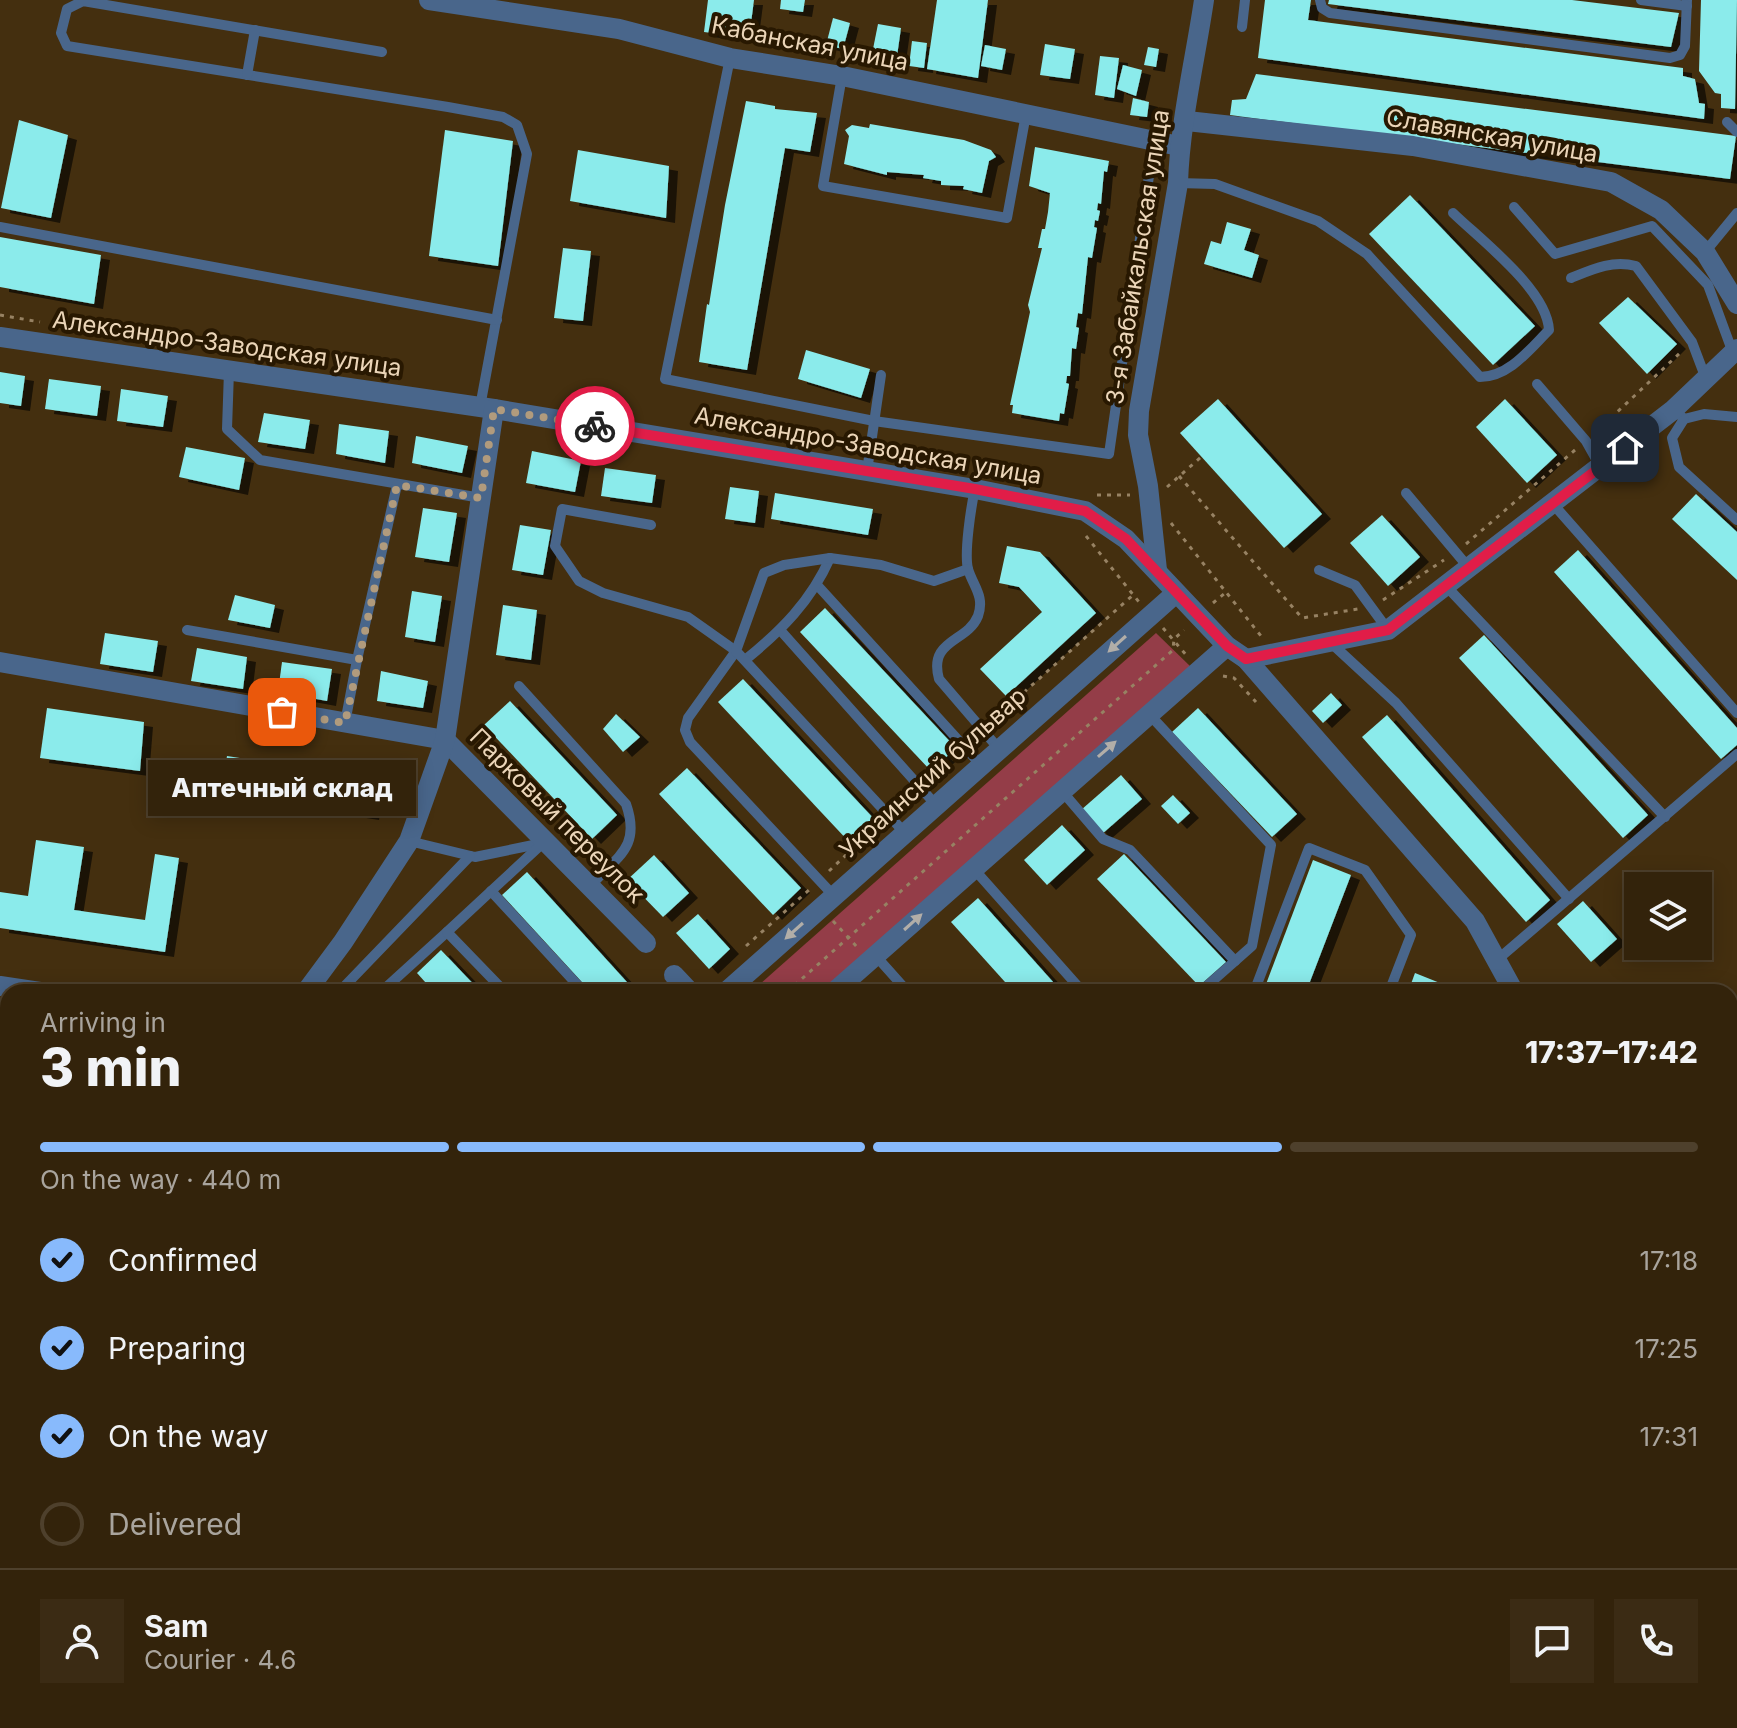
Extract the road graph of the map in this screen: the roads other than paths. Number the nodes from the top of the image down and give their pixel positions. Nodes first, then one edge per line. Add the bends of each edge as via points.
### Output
1 (429, 0) edge
2 (1204, 0) edge
3 (1245, 0) edge
4 (1320, 0) edge
5 (1641, 0) edge
6 (1687, 3) edge
7 (1242, 27) dead end
8 (255, 30) junction
9 (382, 52) dead end
10 (730, 58) junction
11 (247, 75) junction
12 (842, 76) junction
13 (1026, 114) junction
14 (1187, 121) junction
15 (1727, 122) dead end
16 (1737, 132) edge
17 (1154, 141) junction
18 (1179, 146) junction
19 (1178, 183) junction
20 (1514, 207) dead end
21 (1453, 213) dead end
22 (1737, 213) edge
23 (0, 227) edge
24 (1705, 252) junction
25 (1571, 278) dead end
26 (1737, 304) edge
27 (497, 320) junction
28 (0, 337) edge
29 (1735, 351) edge
30 (229, 371) junction
31 (881, 375) dead end
32 (1706, 379) junction
33 (1537, 384) dead end
34 (487, 408) junction
35 (1679, 415) junction
36 (1737, 417) edge
37 (874, 421) junction
38 (1600, 466) junction
39 (867, 471) junction
40 (397, 485) junction
41 (975, 489) junction
42 (1406, 493) dead end
43 (481, 498) junction
44 (1553, 504) junction
45 (1737, 520) edge
46 (651, 525) dead end
47 (830, 558) junction
48 (968, 569) junction
49 (1157, 570) junction
50 (1319, 570) dead end
51 (1470, 570) junction
52 (818, 586) junction
53 (1446, 586) junction
54 (1176, 593) junction
55 (187, 630) dead end
56 (1388, 630) junction
57 (781, 631) junction
58 (1331, 643) junction
59 (1227, 646) junction
60 (736, 651) junction
61 (1246, 659) junction
62 (357, 660) junction
63 (745, 660) junction
64 (0, 662) edge
65 (519, 686) dead end
66 (1148, 713) junction
67 (1737, 713) edge
68 (345, 723) junction
69 (445, 740) junction
70 (999, 749) junction
71 (1737, 754) edge
72 (981, 765) junction
73 (1061, 790) junction
74 (936, 805) junction
75 (1665, 817) junction
76 (905, 833) junction
77 (409, 841) junction
78 (544, 842) junction
79 (470, 856) junction
80 (973, 868) junction
81 (591, 885) junction
82 (491, 891) junction
83 (1569, 899) junction
84 (827, 902) junction
85 (447, 932) junction
86 (646, 943) dead end
87 (872, 958) junction
88 (1497, 960) junction
89 (1235, 961) junction
90 (674, 975) dead end
91 (312, 984) edge
92 (347, 984) edge
93 (390, 984) edge
94 (497, 984) edge
95 (577, 984) edge
96 (682, 984) edge
97 (735, 984) edge
98 (843, 984) edge
99 (900, 984) edge
100 (1076, 984) edge
101 (1209, 984) edge
102 (1257, 984) edge
103 (1392, 984) edge
104 (1510, 984) edge

1 - 10 street, Кабанская улица via 619,29
2 - 14 street, 3-я Забайкальская улица
3 - 7 lane
4 - 6 lane via 1330,13 1670,58 1685,46
5 - 6 lane
8 - 9 lane
8 - 11 lane
8 - 11 lane via 83,1 67,9 61,33 67,46
10 - 12 street, Кабанская улица
10 - 37 lane via 665,379
11 - 27 lane via 503,117 517,125 527,154
12 - 13 street, Кабанская улица
12 - 13 lane via 823,186 1007,218
13 - 17 street, Кабанская улица
14 - 18 street, 3-я Забайкальская улица
14 - 24 street, Славянская улица via 1413,146 1611,182 1661,210
15 - 16 lane
17 - 18 street, Кабанская улица
17 - 37 lane via 1109,454
18 - 19 street, 3-я Забайкальская улица
19 - 21 lane via 1215,184 1318,221 1367,254 1480,377 1492,377 1510,368 1549,330 1548,314 1538,297
19 - 49 street, 3-я Забайкальская улица via 1139,411
20 - 29 lane via 1555,254 1652,226 1708,285
22 - 24 lane
23 - 27 lane
24 - 26 street, Славянская улица
25 - 32 lane via 1603,266 1636,266 1692,342
27 - 34 lane
28 - 30 street, Александро-Заводская улица
29 - 32 street
30 - 34 street, Александро-Заводская улица
30 - 40 lane via 227,429 260,460
31 - 37 lane
32 - 35 street
33 - 38 lane via 1586,441
34 - 39 street, Александро-Заводская улица
34 - 43 street
35 - 36 lane
35 - 38 street
35 - 45 lane via 1672,438 1679,467
37 - 39 lane
38 - 44 street
39 - 41 street, Александро-Заводская улица
40 - 43 lane
40 - 62 lane
41 - 48 lane
41 - 49 street, Александро-Заводская улица via 1085,511 1126,539
42 - 51 lane
43 - 69 street
44 - 51 street
44 - 67 lane
46 - 60 lane via 562,509 555,546 579,581 688,617
47 - 48 lane via 881,565 934,581
47 - 52 lane
47 - 60 lane via 764,573
48 - 70 lane via 981,602 977,619 940,651 935,667 939,679
49 - 54 street, Александро-Заводская улица
50 - 56 lane via 1355,585
51 - 53 street
52 - 57 lane
52 - 72 lane
53 - 56 street
53 - 75 lane
54 - 59 street, Александро-Заводская улица
54 -> 70 street, Украинский бульвар
55 - 62 lane
56 - 58 street
57 - 63 lane
57 - 74 lane
58 - 61 street
58 - 83 lane via 1396,703
59 - 61 street, Александро-Заводская улица
59 - 66 street
60 - 63 lane
60 - 84 lane via 685,730
61 - 88 street, Александро-Заводская улица via 1475,921
62 - 68 lane
63 - 76 lane
64 - 68 street, Парковый переулок
65 - 81 lane via 626,804 633,822 631,842
73 -> 66 street
66 - 89 lane via 1271,845 1252,946
68 - 69 street, Парковый переулок
69 - 77 street
69 - 78 street, Парковый переулок
70 - 72 street, Украинский бульвар
71 - 75 lane
72 - 74 street, Украинский бульвар
73 - 80 street
73 - 89 lane via 1103,839 1130,850
74 - 76 street, Украинский бульвар
75 - 83 lane
76 - 84 street, Украинский бульвар
77 - 79 lane
77 - 91 street
78 - 79 lane
78 - 81 street, Парковый переулок
78 - 82 lane
79 - 92 lane
87 -> 80 street
80 - 100 lane
81 - 86 street, Парковый переулок
82 - 85 lane
82 - 95 lane
83 - 88 lane
84 -> 97 street, Украинский бульвар
85 - 93 lane
85 - 94 lane
87 - 98 street
87 - 99 lane
88 - 104 street, Александро-Заводская улица
89 - 101 lane
90 - 96 street
102 - 103 lane via 1309,848 1365,870 1411,935

